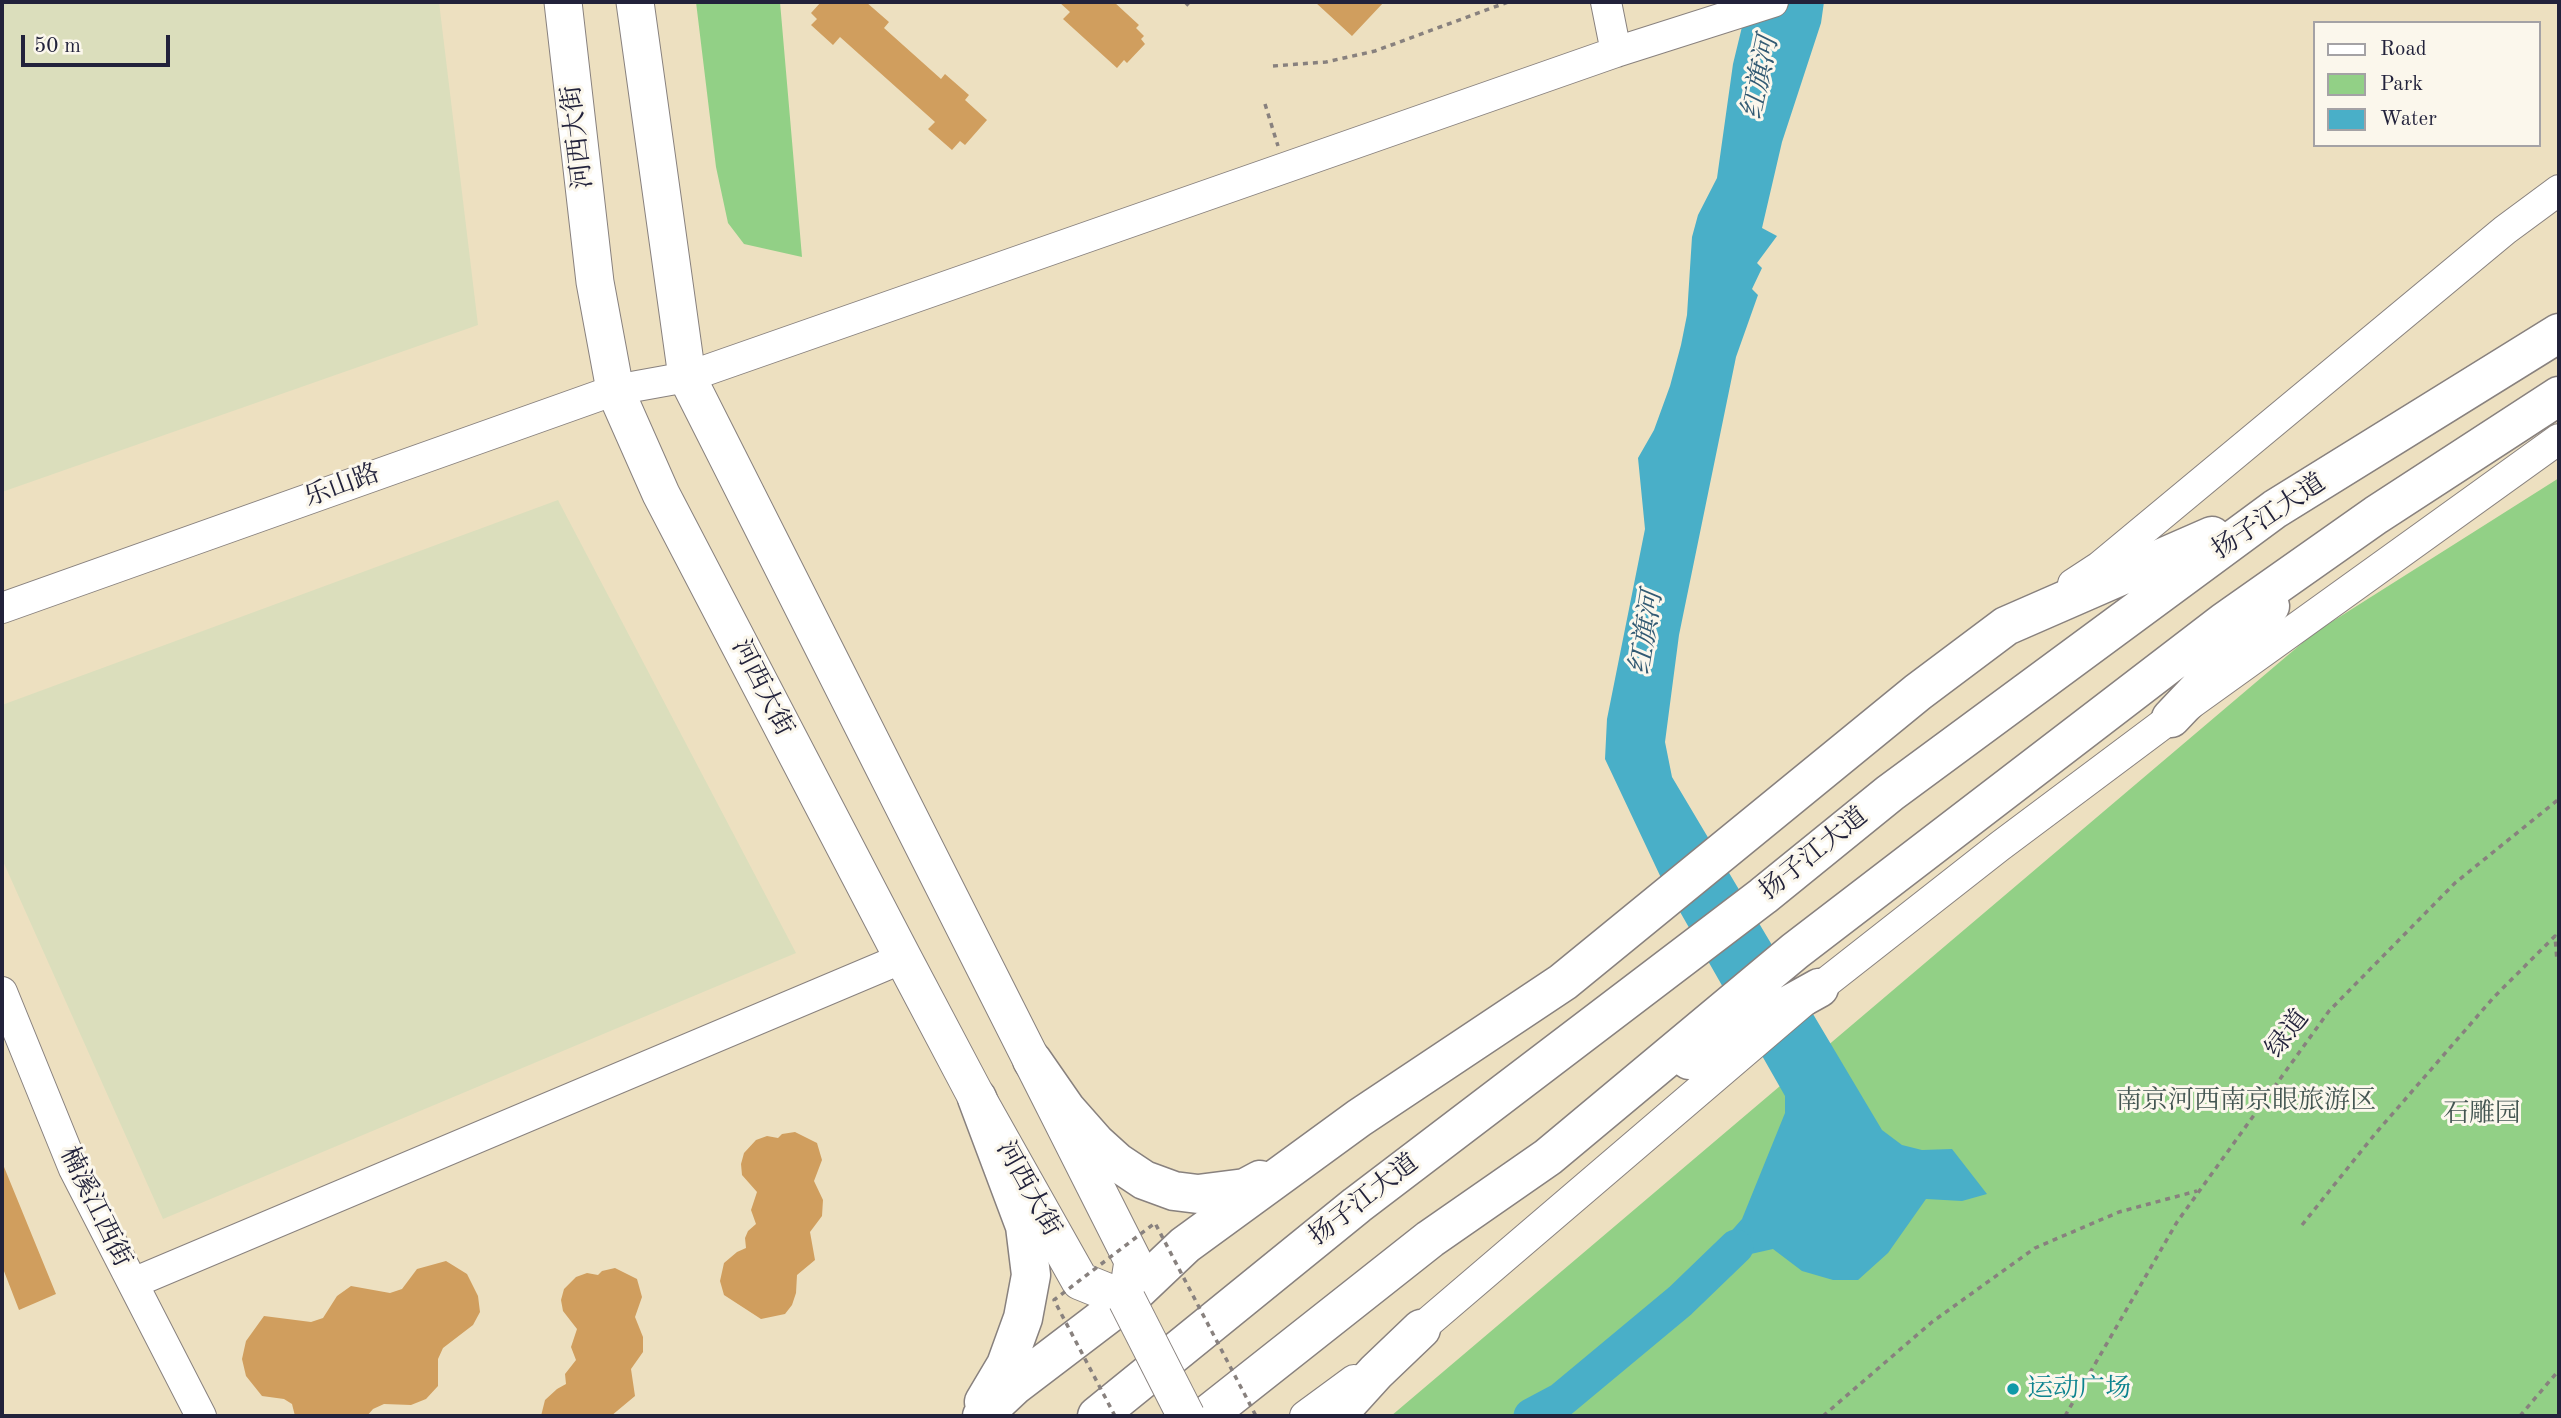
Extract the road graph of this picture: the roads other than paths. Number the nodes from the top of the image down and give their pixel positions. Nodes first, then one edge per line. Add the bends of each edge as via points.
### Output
1 (563, 2) edge
2 (635, 2) edge
3 (1606, 2) edge
4 (1773, 2) edge
5 (1616, 52) junction
6 (2559, 190) edge
7 (2559, 333) edge
8 (687, 377) junction
9 (615, 390) junction
10 (2559, 396) edge
11 (2559, 439) edge
12 (2275, 509) junction
13 (2300, 570) junction
14 (2, 608) edge
15 (2006, 626) junction
16 (2171, 718) junction
17 (903, 958) junction
18 (1819, 988) joint
19 (2, 992) edge
20 (1731, 1035) junction
21 (1032, 1060) junction
22 (977, 1098) junction
23 (1308, 1155) junction
24 (133, 1283) junction
25 (1127, 1300) junction
26 (1421, 1329) junction
27 (201, 1416) edge
28 (974, 1416) edge
29 (982, 1416) edge
30 (1097, 1416) edge
31 (1186, 1416) edge
32 (1206, 1416) edge
33 (1305, 1416) edge
34 (1336, 1416) edge

1 - 9 main road, 河西大街 via 595,282
2 - 8 main road
3 - 5 street
4 - 5 street, 乐山路
5 - 8 street, 乐山路
6 - 15 street via 2099,567
7 - 12 highway, 扬子江大道
8 - 9 street, 乐山路
8 - 21 main road
9 - 14 street, 乐山路
9 - 17 main road, 河西大街 via 662,494
10 - 13 highway
11 - 16 street
12 - 15 highway
12 - 30 highway, 扬子江大道 via 1890,793 1763,896 1357,1205
13 - 16 highway
13 - 20 highway via 2224,622 1796,951
15 - 23 highway via 1918,692 1563,982
16 - 18 street
17 - 22 main road, 河西大街
17 - 24 street
18 - 20 highway
19 - 24 street, 楠溪江西街 via 74,1169
20 - 26 street
20 - 32 highway via 1616,1099 1548,1157 1430,1239
21 - 23 highway via 1096,1143 1144,1180 1174,1191 1198,1195 1245,1188
21 - 25 main road via 1133,1261
22 - 25 main road, 河西大街 via 1080,1281
22 - 28 highway via 1025,1226 1031,1275 1023,1318 1006,1366
23 - 25 highway via 1185,1245
24 - 27 street, 楠溪江西街
25 - 29 highway
25 - 31 main road, bridge
26 - 33 street
26 - 34 highway

